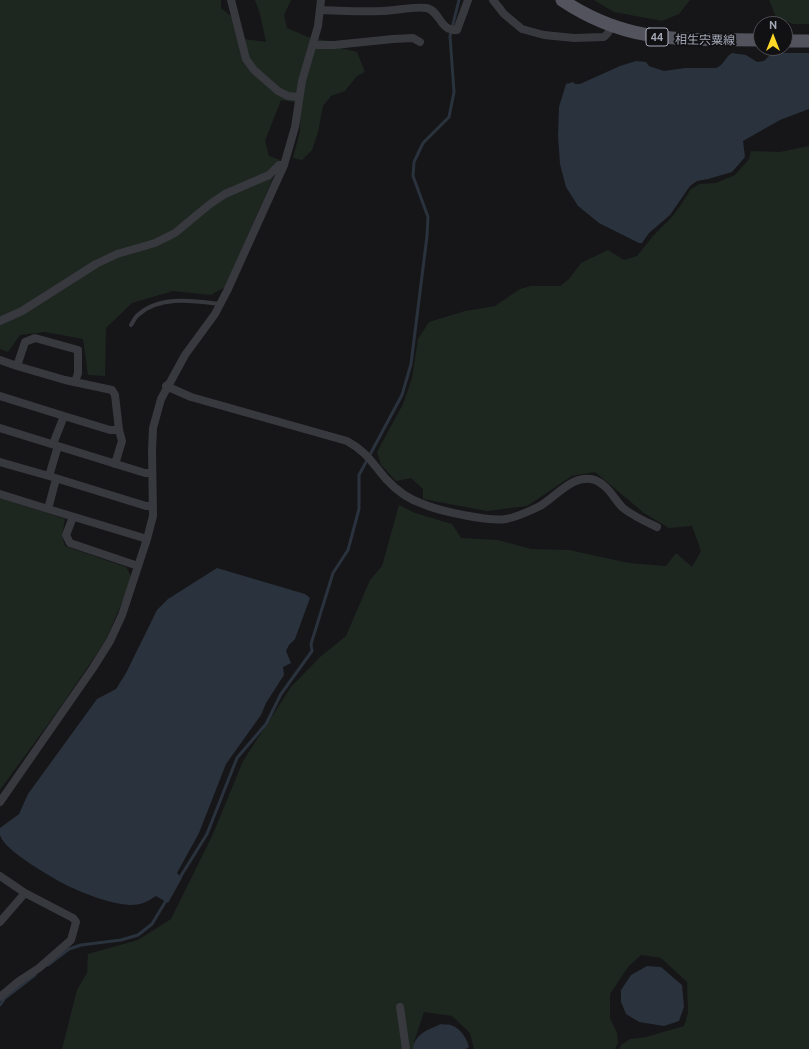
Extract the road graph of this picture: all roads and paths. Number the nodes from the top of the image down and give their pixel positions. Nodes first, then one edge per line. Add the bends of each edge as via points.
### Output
1 (231, 0) edge
2 (320, 0) edge
3 (468, 0) edge
4 (494, 0) edge
5 (562, 0) edge
6 (320, 10) junction
7 (611, 26) junction
8 (753, 40) edge
9 (793, 41) edge
10 (809, 41) edge
11 (420, 42) dead end
12 (313, 44) junction
13 (299, 98) junction
14 (284, 165) junction
15 (220, 304) junction
16 (0, 321) edge
17 (131, 325) dead end
18 (0, 360) edge
19 (17, 366) junction
20 (75, 382) junction
21 (166, 386) junction
22 (0, 396) edge
23 (64, 416) junction
24 (0, 428) edge
25 (118, 430) junction
26 (56, 445) junction
27 (0, 462) edge
28 (115, 464) junction
29 (152, 473) junction
30 (53, 478) junction
31 (0, 494) edge
32 (152, 506) junction
33 (48, 509) junction
34 (73, 517) junction
35 (657, 527) dead end
36 (148, 539) junction
37 (138, 566) junction
38 (0, 802) edge
39 (0, 876) edge
40 (25, 893) junction
41 (0, 922) edge
42 (0, 997) edge
43 (400, 1007) dead end
44 (406, 1049) edge

1 - 13 street via 246,59 254,70 278,91
2 - 6 street
3 - 6 street via 457,30 451,29 434,11 427,8 384,11
4 - 7 street via 504,14 522,29 544,35 574,38 604,36
5 - 7 main road, 相生宍粟線 / 44
6 - 12 street
7 - 8 main road, 相生宍粟線 / 44 via 671,39
9 - 10 main road
11 - 12 street via 414,38 334,45
12 - 13 street
13 - 14 street via 295,126
14 - 15 street
14 - 16 street via 279,165 269,175 225,194 175,233 155,243 117,254 96,264 22,311
15 - 17 lane via 176,301 158,304 137,315
15 - 21 street
18 - 19 street
19 - 20 street
19 - 20 street via 25,342 35,338 78,350 78,373
20 - 25 street via 112,390 115,395
21 - 29 street via 153,428
21 - 35 street via 191,397 347,441 357,446 385,479 403,495 423,505 488,519 506,519 540,506 572,482 587,479 603,484 623,508
22 - 23 street
23 - 25 street via 110,430
23 - 26 street
24 - 26 street
25 - 28 street via 122,441
26 - 28 street
26 - 30 street
27 - 30 street
28 - 29 street
29 - 32 street
30 - 32 street
30 - 33 street
31 - 33 street
32 - 36 street via 153,516
33 - 34 street
34 - 36 street
34 - 37 street via 66,535 70,543
36 - 37 street
37 - 38 street via 122,615 110,641
39 - 40 street
40 - 41 street
40 - 42 street via 76,922 71,940
43 - 44 street

